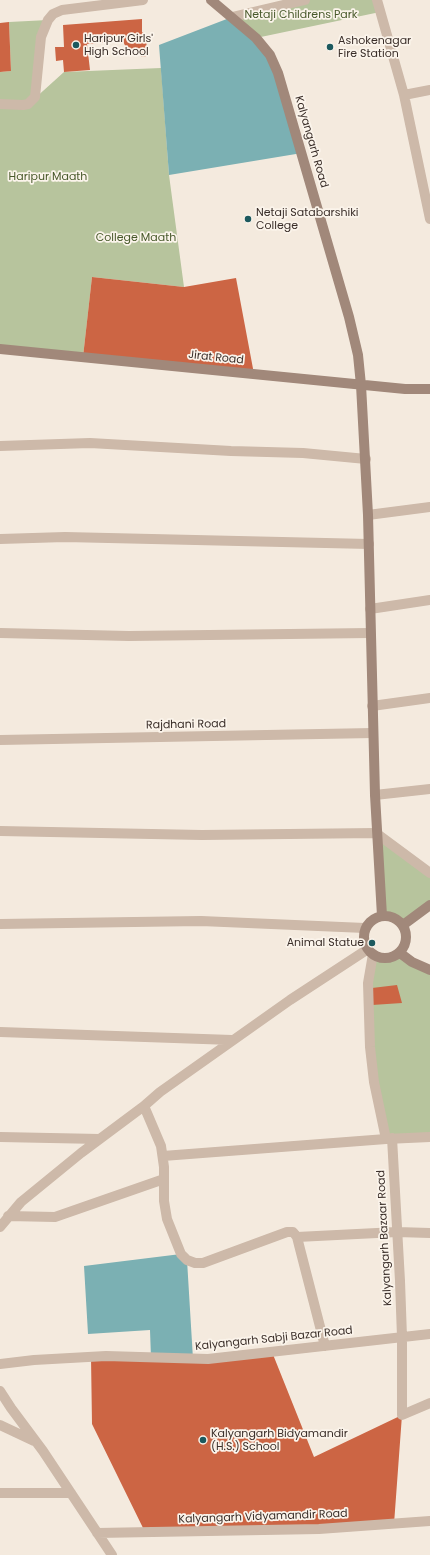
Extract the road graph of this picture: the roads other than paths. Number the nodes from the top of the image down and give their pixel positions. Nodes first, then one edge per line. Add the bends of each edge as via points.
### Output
1 (143, 0) edge
2 (211, 0) edge
3 (305, 0) edge
4 (377, 0) edge
5 (103, 2) edge
6 (232, 17) junction
7 (430, 90) edge
8 (404, 95) junction
9 (0, 104) edge
10 (430, 220) edge
11 (0, 349) edge
12 (361, 385) junction
13 (430, 389) edge
14 (0, 446) edge
15 (366, 459) junction
16 (430, 507) edge
17 (368, 515) junction
18 (0, 539) edge
19 (369, 544) junction
20 (430, 600) edge
21 (370, 609) junction
22 (0, 633) edge
23 (370, 633) junction
24 (430, 698) edge
25 (372, 706) junction
26 (373, 733) junction
27 (0, 740) edge
28 (430, 789) edge
29 (375, 795) junction
30 (0, 831) edge
31 (376, 833) junction
32 (430, 873) edge
33 (430, 905) edge
34 (382, 916) junction
35 (0, 924) edge
36 (403, 925) junction
37 (366, 928) junction
38 (370, 952) junction
39 (400, 953) junction
40 (430, 970) edge
41 (0, 1032) edge
42 (232, 1040) junction
43 (144, 1106) junction
44 (0, 1137) edge
45 (430, 1137) edge
46 (389, 1138) junction
47 (100, 1139) junction
48 (163, 1156) junction
49 (164, 1179) junction
50 (8, 1216) junction
51 (0, 1227) edge
52 (397, 1232) junction
53 (430, 1233) edge
54 (297, 1237) junction
55 (430, 1334) edge
56 (402, 1337) junction
57 (325, 1346) junction
58 (0, 1364) edge
59 (0, 1391) edge
60 (430, 1403) edge
61 (0, 1425) edge
62 (36, 1441) junction
63 (0, 1493) edge
64 (71, 1493) junction
65 (430, 1521) edge
66 (97, 1533) junction
67 (112, 1555) edge

1 - 5 street
2 - 6 main road, Kalyangarh Road
3 - 6 street
4 - 8 street
5 - 9 street via 53,14 40,37 35,97 28,104
6 - 12 main road, Kalyangarh Road via 256,38 270,55 278,73 351,324
7 - 8 street
8 - 10 street
11 - 12 main road, Jirat Road
12 - 13 main road, Jirat Road
12 - 15 main road, Kalyangarh Road
14 - 15 street via 90,443 303,453
15 - 17 main road, Kalyangarh Road
16 - 17 street
17 - 19 main road, Kalyangarh Road
18 - 19 street via 65,537
19 - 21 main road, Kalyangarh Road
20 - 21 street
21 - 23 main road, Kalyangarh Road
22 - 23 street via 129,636
23 - 25 main road, Kalyangarh Road
24 - 25 street
25 - 26 main road, Kalyangarh Road
26 - 27 street, Rajdhani Road
26 - 29 main road, Kalyangarh Road
28 - 29 street
29 - 31 main road, Kalyangarh Road
30 - 31 street via 202,835
31 - 32 street
31 - 34 main road, Kalyangarh Road
33 - 36 main road
34 - 36 main road via 395,918
34 - 37 main road via 370,922
35 - 37 street via 201,921
36 - 39 main road via 407,934
37 - 38 main road via 364,943
38 - 39 main road via 387,958
38 - 42 street
38 - 46 street, Kalyangarh Bazaar Road via 370,1047 374,1082
39 - 40 main road
41 - 42 street
42 - 43 street
43 - 47 street
43 - 48 street
44 - 47 street
45 - 46 street
46 - 48 street
46 - 52 street, Kalyangarh Bazaar Road
47 - 50 street via 21,1202
48 - 49 street
49 - 50 street via 55,1217
49 - 54 street via 167,1219 181,1254 187,1260 203,1263 287,1232 293,1232
50 - 51 street
52 - 53 street
52 - 54 street
52 - 56 street, Kalyangarh Bazaar Road
54 - 57 street
55 - 56 street, Kalyangarh Sabji Bazar Road
56 - 57 street, Kalyangarh Sabji Bazar Road
56 - 60 street, Kalyangarh Bazaar Road via 402,1415
57 - 58 street, Kalyangarh Sabji Bazar Road via 208,1359 106,1356
59 - 62 street
61 - 62 street
62 - 64 street
63 - 64 street
64 - 66 street
65 - 66 street, Kalyangarh Vidyamandir Road via 319,1529
66 - 67 street

